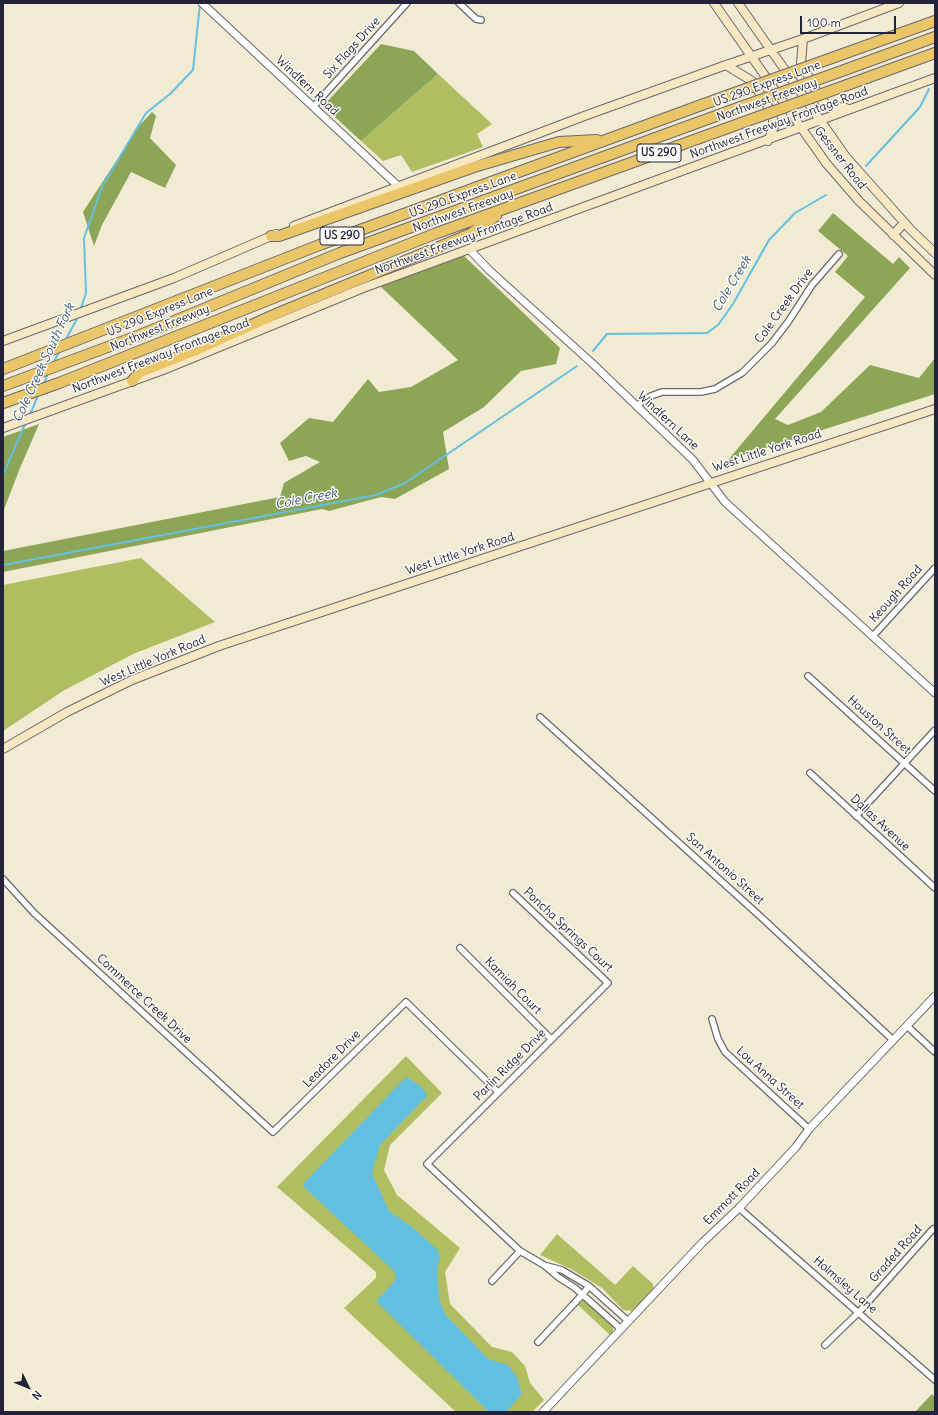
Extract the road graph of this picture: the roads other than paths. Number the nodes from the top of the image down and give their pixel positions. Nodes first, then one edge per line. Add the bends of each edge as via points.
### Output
1 (407, 3) edge
2 (459, 3) edge
3 (714, 3) edge
4 (738, 3) edge
5 (899, 3) edge
6 (204, 4) edge
7 (481, 20) dead end
8 (935, 21) edge
9 (935, 37) edge
10 (803, 40) junction
11 (772, 50) junction
12 (935, 53) edge
13 (752, 56) junction
14 (726, 65) junction
15 (935, 78) edge
16 (313, 107) junction
17 (853, 108) junction
18 (821, 120) junction
19 (801, 127) junction
20 (608, 139) junction
21 (768, 141) junction
22 (398, 186) junction
23 (510, 207) junction
24 (904, 223) junction
25 (893, 235) junction
26 (270, 236) junction
27 (469, 249) junction
28 (935, 253) edge
29 (838, 254) dead end
30 (935, 275) edge
31 (3, 341) edge
32 (3, 368) edge
33 (132, 381) junction
34 (3, 386) edge
35 (3, 403) edge
36 (636, 406) junction
37 (935, 409) edge
38 (3, 428) edge
39 (711, 482) junction
40 (935, 568) edge
41 (873, 636) junction
42 (808, 676) dead end
43 (935, 693) edge
44 (540, 717) dead end
45 (935, 730) edge
46 (3, 749) edge
47 (905, 764) junction
48 (810, 773) dead end
49 (935, 791) edge
50 (856, 816) junction
51 (3, 880) edge
52 (935, 888) edge
53 (513, 893) dead end
54 (460, 948) dead end
55 (608, 982) joint
56 (935, 996) edge
57 (712, 1019) dead end
58 (907, 1026) junction
59 (551, 1040) junction
60 (893, 1040) junction
61 (935, 1052) edge
62 (498, 1092) junction
63 (809, 1129) junction
64 (273, 1132) joint
65 (739, 1208) junction
66 (933, 1229) dead end
67 (520, 1251) junction
68 (544, 1265) junction
69 (492, 1281) dead end
70 (589, 1286) junction
71 (583, 1294) junction
72 (859, 1312) junction
73 (628, 1321) junction
74 (621, 1329) junction
75 (538, 1342) dead end
76 (825, 1345) dead end
77 (935, 1380) edge
78 (543, 1412) edge

1 - 16 street, Six Flags Drive
2 - 7 street via 476,19
3 - 13 main road, Gessner Road
4 - 11 main road, Gessner Road
5 - 10 main road
6 - 16 street, Windfern Road
8 - 20 highway, Northwest Freeway / US 290, bridge
9 - 34 highway, US 290 Express Lane, bridge via 340,253
10 - 11 main road
10 - 17 main road via 800,63 822,101 828,106
11 - 13 main road
11 - 18 main road, Gessner Road
12 - 23 highway, Northwest Freeway / US 290, bridge
13 - 14 main road
13 - 19 main road, Gessner Road
14 - 21 main road via 752,81 772,113 774,127
14 - 22 main road
15 - 17 main road, Northwest Freeway Frontage Road
16 - 22 street, Windfern Road
17 - 18 main road, Northwest Freeway Frontage Road
18 - 19 main road, Northwest Freeway Frontage Road
18 - 24 main road, Gessner Road via 846,158
19 - 21 main road, Northwest Freeway Frontage Road
19 - 25 main road, Gessner Road via 826,163
20 - 26 highway via 559,142 474,167 279,236
20 - 32 highway, Northwest Freeway / US 290 via 322,244
21 - 27 main road, Northwest Freeway Frontage Road
22 - 26 main road
23 - 33 highway via 470,234 140,372
23 - 35 highway, Northwest Freeway / US 290 via 437,233
24 - 25 main road
24 - 28 main road, Gessner Road
25 - 30 main road, Gessner Road
26 - 31 main road via 174,278
27 - 33 main road, Northwest Freeway Frontage Road via 350,293
27 - 36 street, Windfern Lane
29 - 36 street, Cole Creek Drive via 812,285 772,344 742,374 715,389 701,392 662,392 650,396
33 - 38 main road, Northwest Freeway Frontage Road
36 - 39 street, Windfern Lane via 693,460
37 - 39 main road, West Little York Road
39 - 41 street, Windfern Lane via 725,502
39 - 46 main road, West Little York Road via 320,612 161,668 67,712
40 - 41 street, Keough Road
41 - 43 street, Windfern Lane
42 - 47 street, Houston Street
44 - 60 street, San Antonio Street
45 - 47 street
47 - 49 street, Houston Street
47 - 50 street
48 - 50 street, Dallas Avenue
50 - 52 street, Dallas Avenue
51 - 64 street, Commerce Creek Drive
53 - 55 street, Poncha Springs Court
54 - 59 street, Kamiah Court
55 - 59 street, Parlin Ridge Drive
56 - 58 street, Emmott Road
57 - 63 street, Lou Anna Street via 724,1052
58 - 60 street, Emmott Road
58 - 61 street
59 - 62 street, Parlin Ridge Drive
60 - 63 street, Emmott Road
62 - 64 street, Leadore Drive via 406,1002
62 - 67 street, Parlin Ridge Drive via 427,1164
63 - 65 street, Emmott Road via 796,1147
65 - 72 street, Holmsley Lane
65 - 73 street, Emmott Road
66 - 72 street, Graded Road
67 - 68 street
67 - 69 street
68 - 70 street via 562,1270
68 - 71 street
70 - 71 street
70 - 73 street
71 - 74 street
71 - 75 street
72 - 76 street, Graded Road
72 - 77 street, Holmsley Lane
73 - 74 street, Emmott Road
74 - 78 street, Emmott Road

